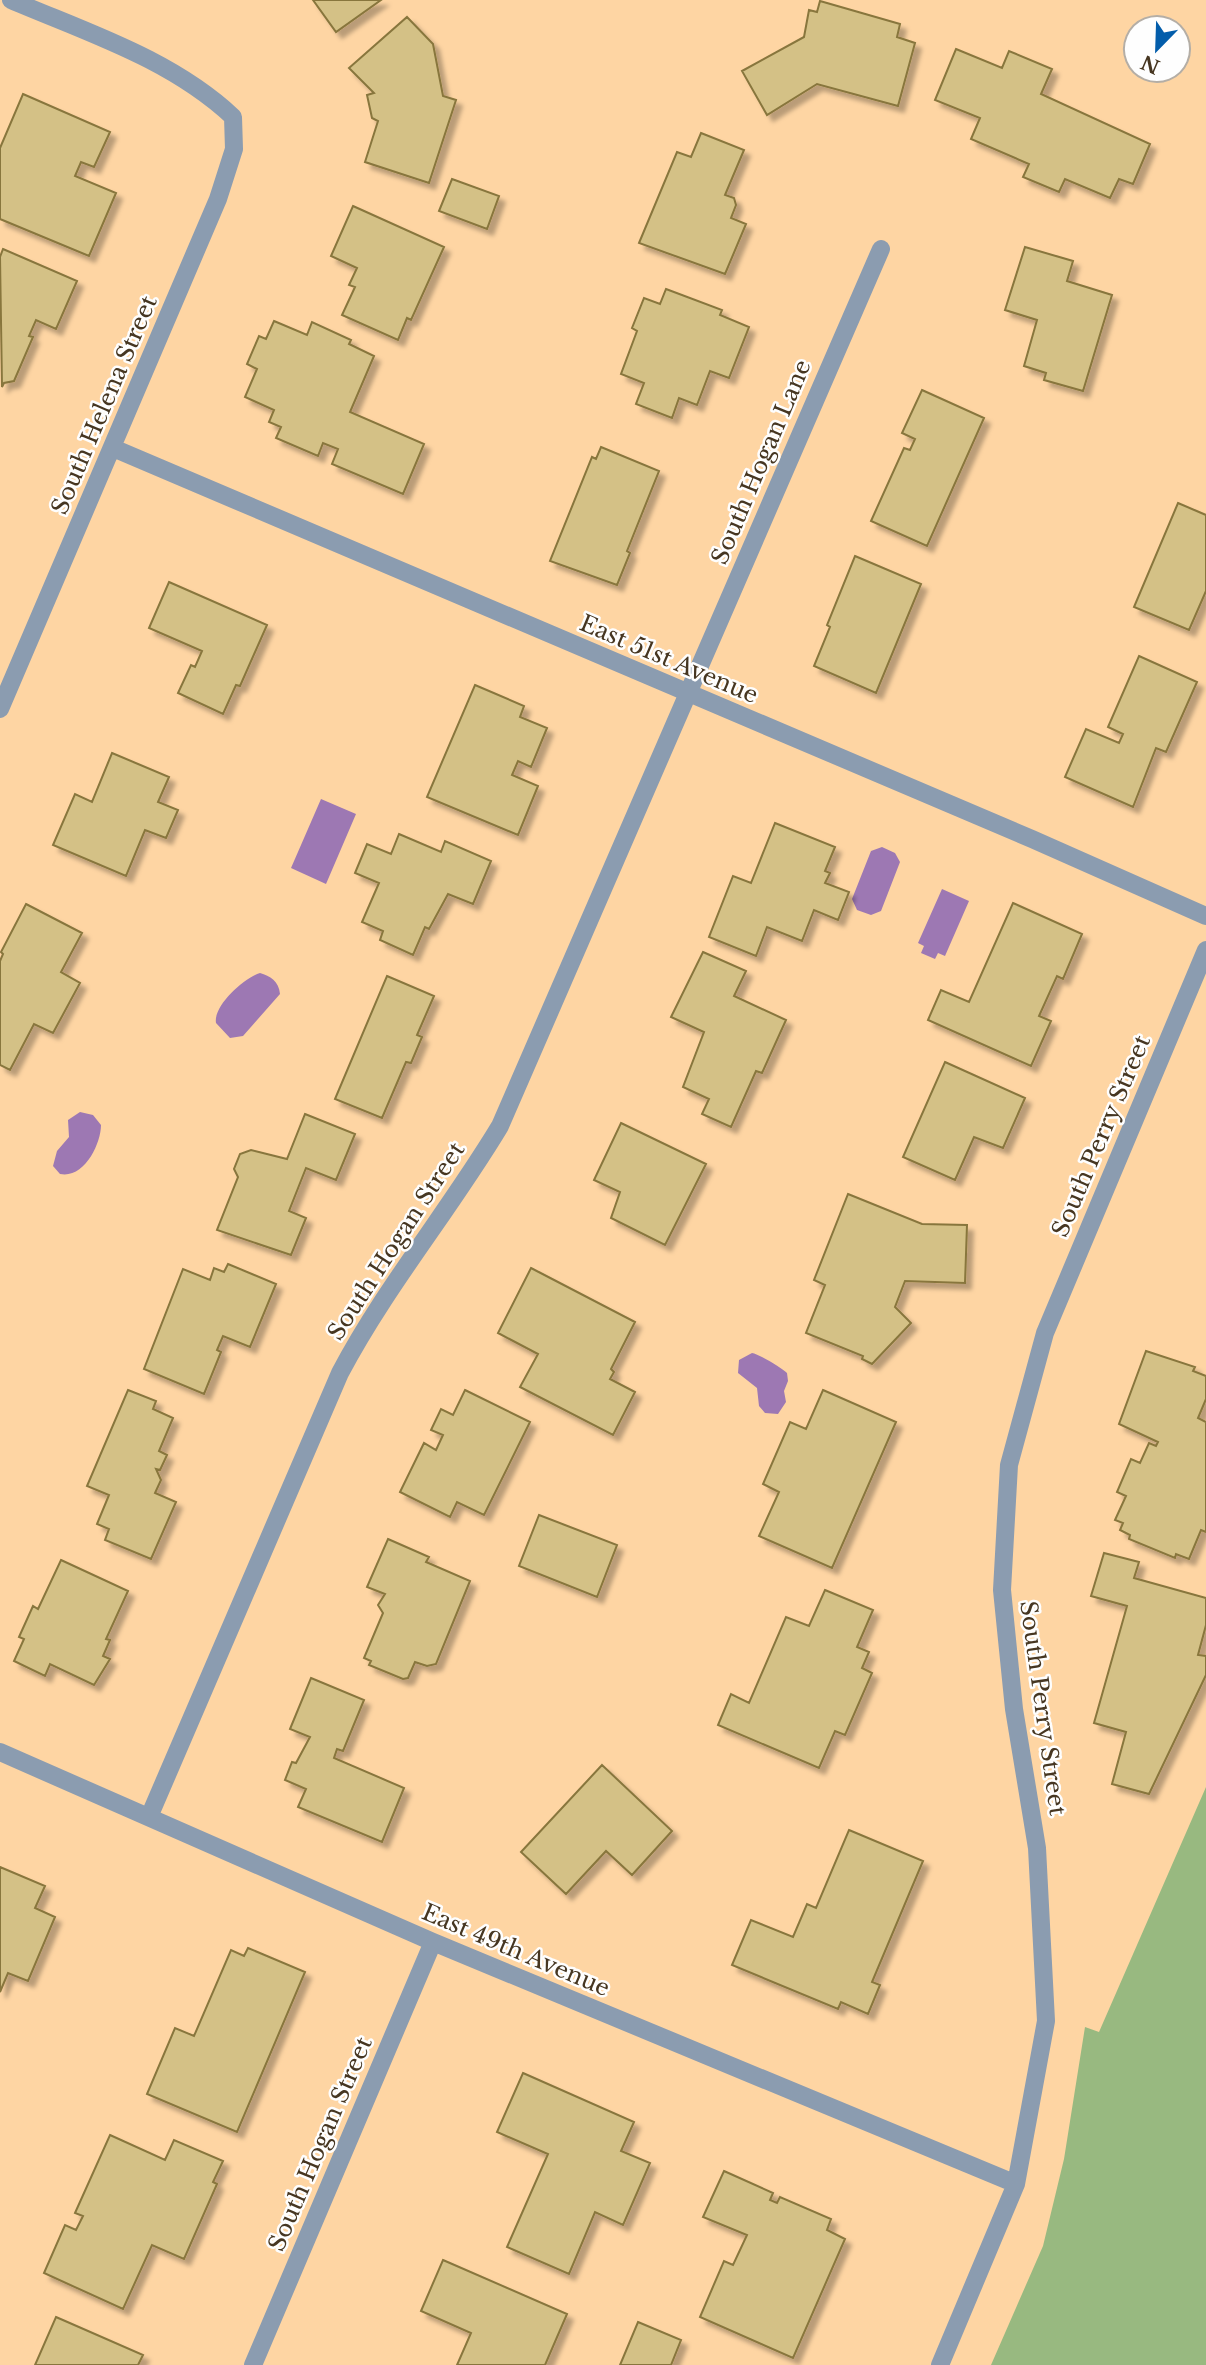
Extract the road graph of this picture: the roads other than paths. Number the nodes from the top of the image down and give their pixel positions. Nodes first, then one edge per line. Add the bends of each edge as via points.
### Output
1 (11, 0) edge
2 (881, 249) dead end
3 (113, 448) junction
4 (687, 694) junction
5 (0, 709) edge
6 (1206, 916) edge
7 (1206, 950) edge
8 (0, 1752) edge
9 (149, 1817) junction
10 (433, 1942) junction
11 (1016, 2184) junction
12 (253, 2365) edge
13 (940, 2365) edge

1 - 3 street, South Helena Street via 158,62 206,92 233,117 234,149 218,199
2 - 4 street, South Hogan Lane
3 - 4 street, East 51st Avenue
3 - 5 street, South Helena Street
4 - 6 street, East 51st Avenue
4 - 9 street, South Hogan Street via 500,1126 470,1177 364,1328 340,1373
7 - 11 street, South Perry Street via 1045,1333 1009,1465 1002,1590 1014,1709 1037,1848 1046,2021
8 - 9 street, East 49th Avenue
9 - 10 street, East 49th Avenue
10 - 11 street, East 49th Avenue
10 - 12 street, South Hogan Street
11 - 13 street, South Perry Street

